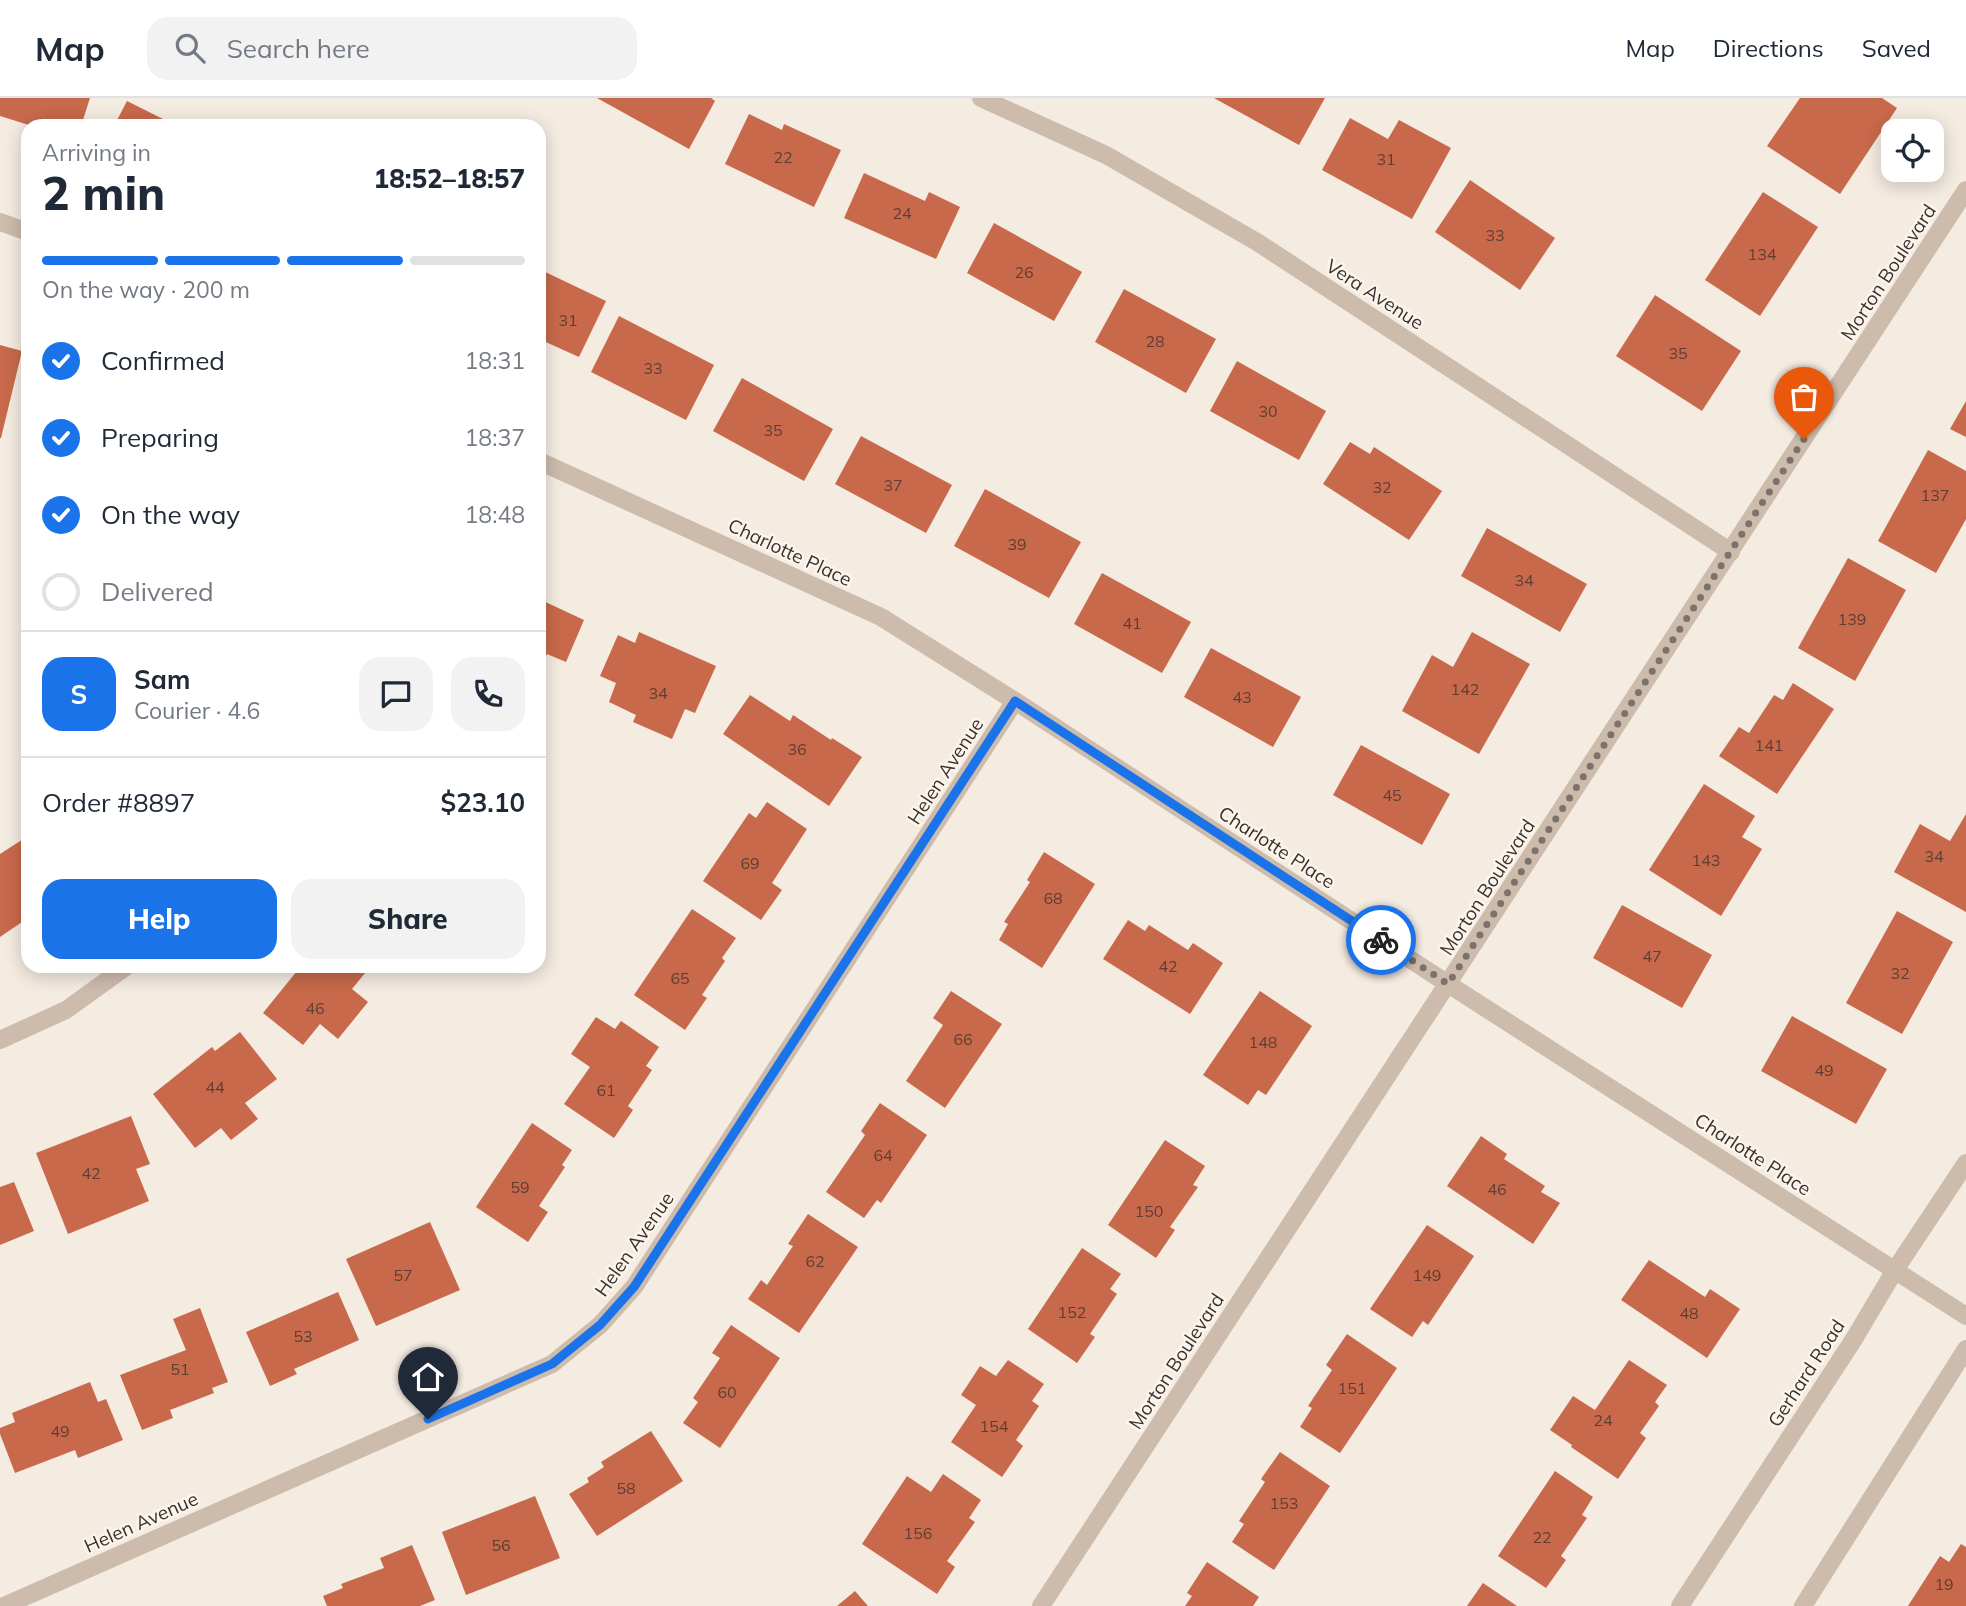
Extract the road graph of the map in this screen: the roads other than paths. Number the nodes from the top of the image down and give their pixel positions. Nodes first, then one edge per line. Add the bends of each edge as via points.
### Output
1 (981, 98) edge
2 (1966, 190) edge
3 (0, 222) edge
4 (21, 230) edge
5 (546, 464) edge
6 (1731, 552) junction
7 (1015, 701) junction
8 (117, 973) edge
9 (1448, 984) junction
10 (0, 1040) edge
11 (1966, 1163) edge
12 (1895, 1270) junction
13 (1966, 1316) edge
14 (1966, 1349) edge
15 (4, 1606) edge
16 (1041, 1606) edge
17 (1680, 1606) edge
18 (1803, 1606) edge

1 - 6 street, Vera Avenue via 1106,155 1257,242
2 - 6 street, Morton Boulevard
3 - 4 street
5 - 7 street, Charlotte Place via 881,617
6 - 9 street, Morton Boulevard
7 - 9 street, Charlotte Place
7 - 15 street, Helen Avenue via 634,1287 600,1325 552,1364
8 - 10 street via 66,1010
9 - 12 street, Charlotte Place
9 - 16 street, Morton Boulevard
11 - 12 street, Gerhard Road
12 - 13 street, Charlotte Place
12 - 17 street, Gerhard Road
14 - 18 street

